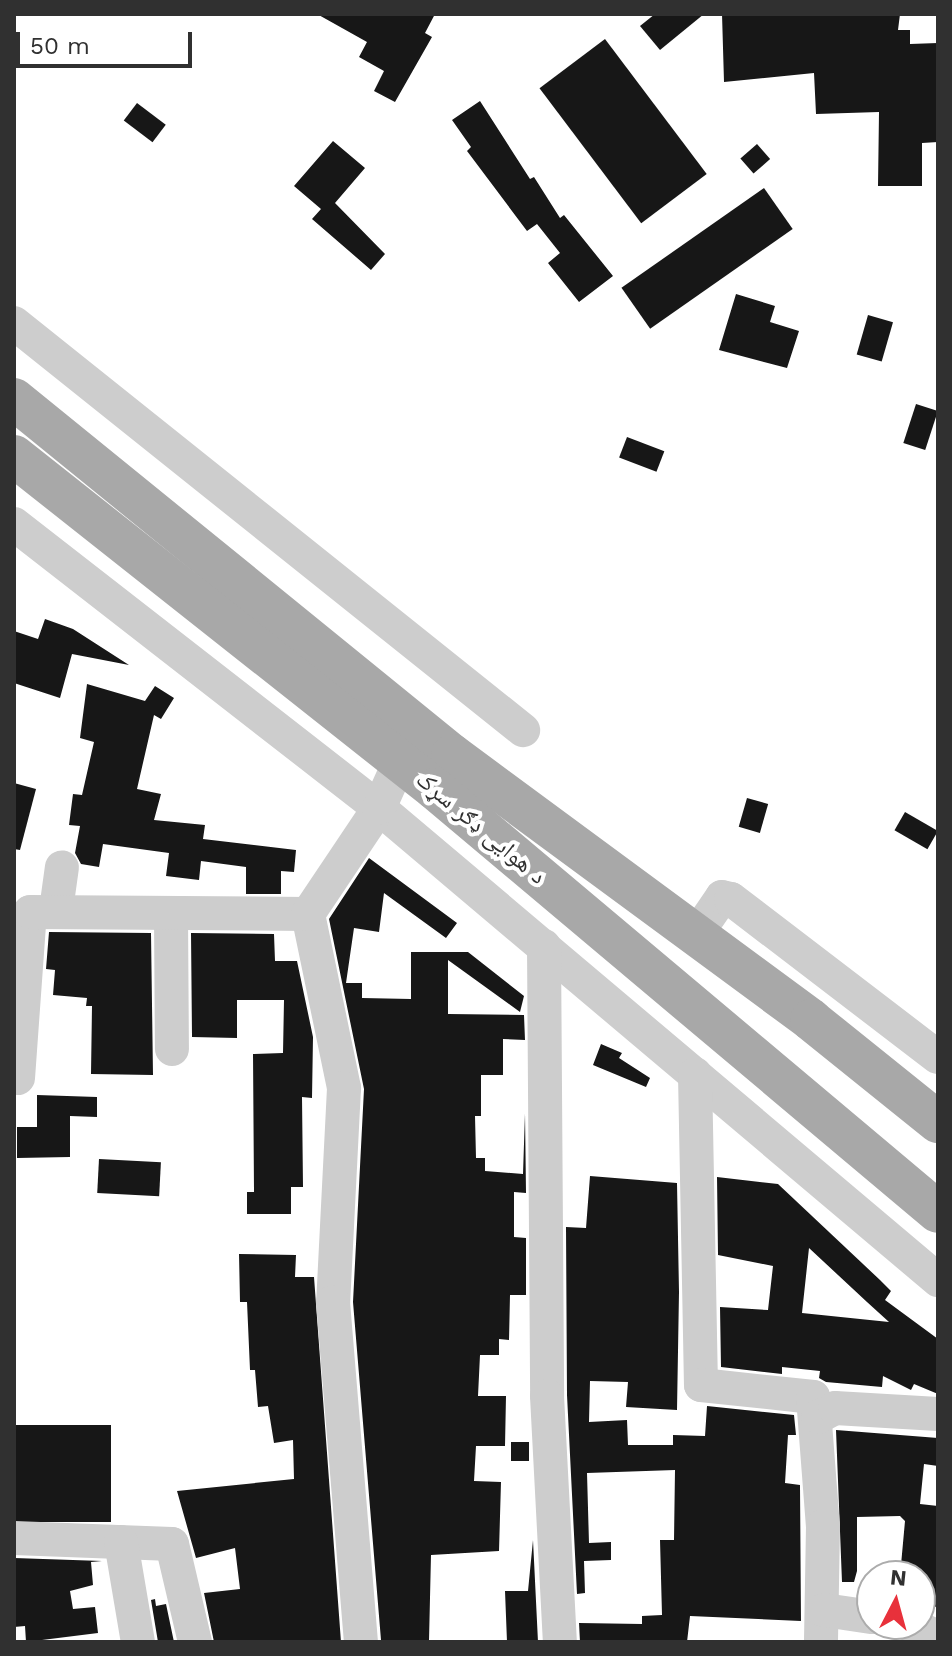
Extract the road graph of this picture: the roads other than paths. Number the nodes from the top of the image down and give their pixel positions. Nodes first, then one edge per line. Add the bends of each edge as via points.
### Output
1 (14, 323) edge
2 (14, 399) edge
3 (14, 456) edge
4 (14, 524) edge
5 (523, 730) dead end
6 (400, 761) junction
7 (379, 808) junction
8 (62, 867) dead end
9 (56, 910) junction
10 (308, 914) junction
11 (171, 915) junction
12 (696, 935) junction
13 (544, 946) junction
14 (172, 1049) dead end
15 (938, 1057) edge
16 (695, 1074) junction
17 (18, 1078) dead end
18 (938, 1122) edge
19 (938, 1212) edge
20 (938, 1280) edge
21 (938, 1414) edge
22 (818, 1417) junction
23 (14, 1538) edge
24 (121, 1542) junction
25 (856, 1620) edge
26 (823, 1626) edge
27 (138, 1642) edge
28 (195, 1642) edge
29 (361, 1642) edge
30 (560, 1642) edge

1 - 5 street
2 - 12 main road, د هوایی ډګر سړک via 452,755
3 - 6 main road, د هوایی ډګر سړک
4 - 7 street
6 - 7 street
6 - 19 main road, د هوایی ډګر سړک
7 - 10 street
7 - 13 street
8 - 9 street
9 - 11 street
9 - 17 street via 30,912
10 - 11 street
10 - 29 street via 344,1088 333,1302
11 - 14 street
12 - 15 street via 722,897 731,899
12 - 18 main road, د هوایی ډګر سړک
13 - 16 street
13 - 30 street via 547,1396
16 - 20 street
16 - 22 street via 701,1385 813,1397
21 - 22 street via 835,1408
22 - 26 street
23 - 24 street
24 - 27 street
24 - 28 street via 172,1544
25 - 26 street

